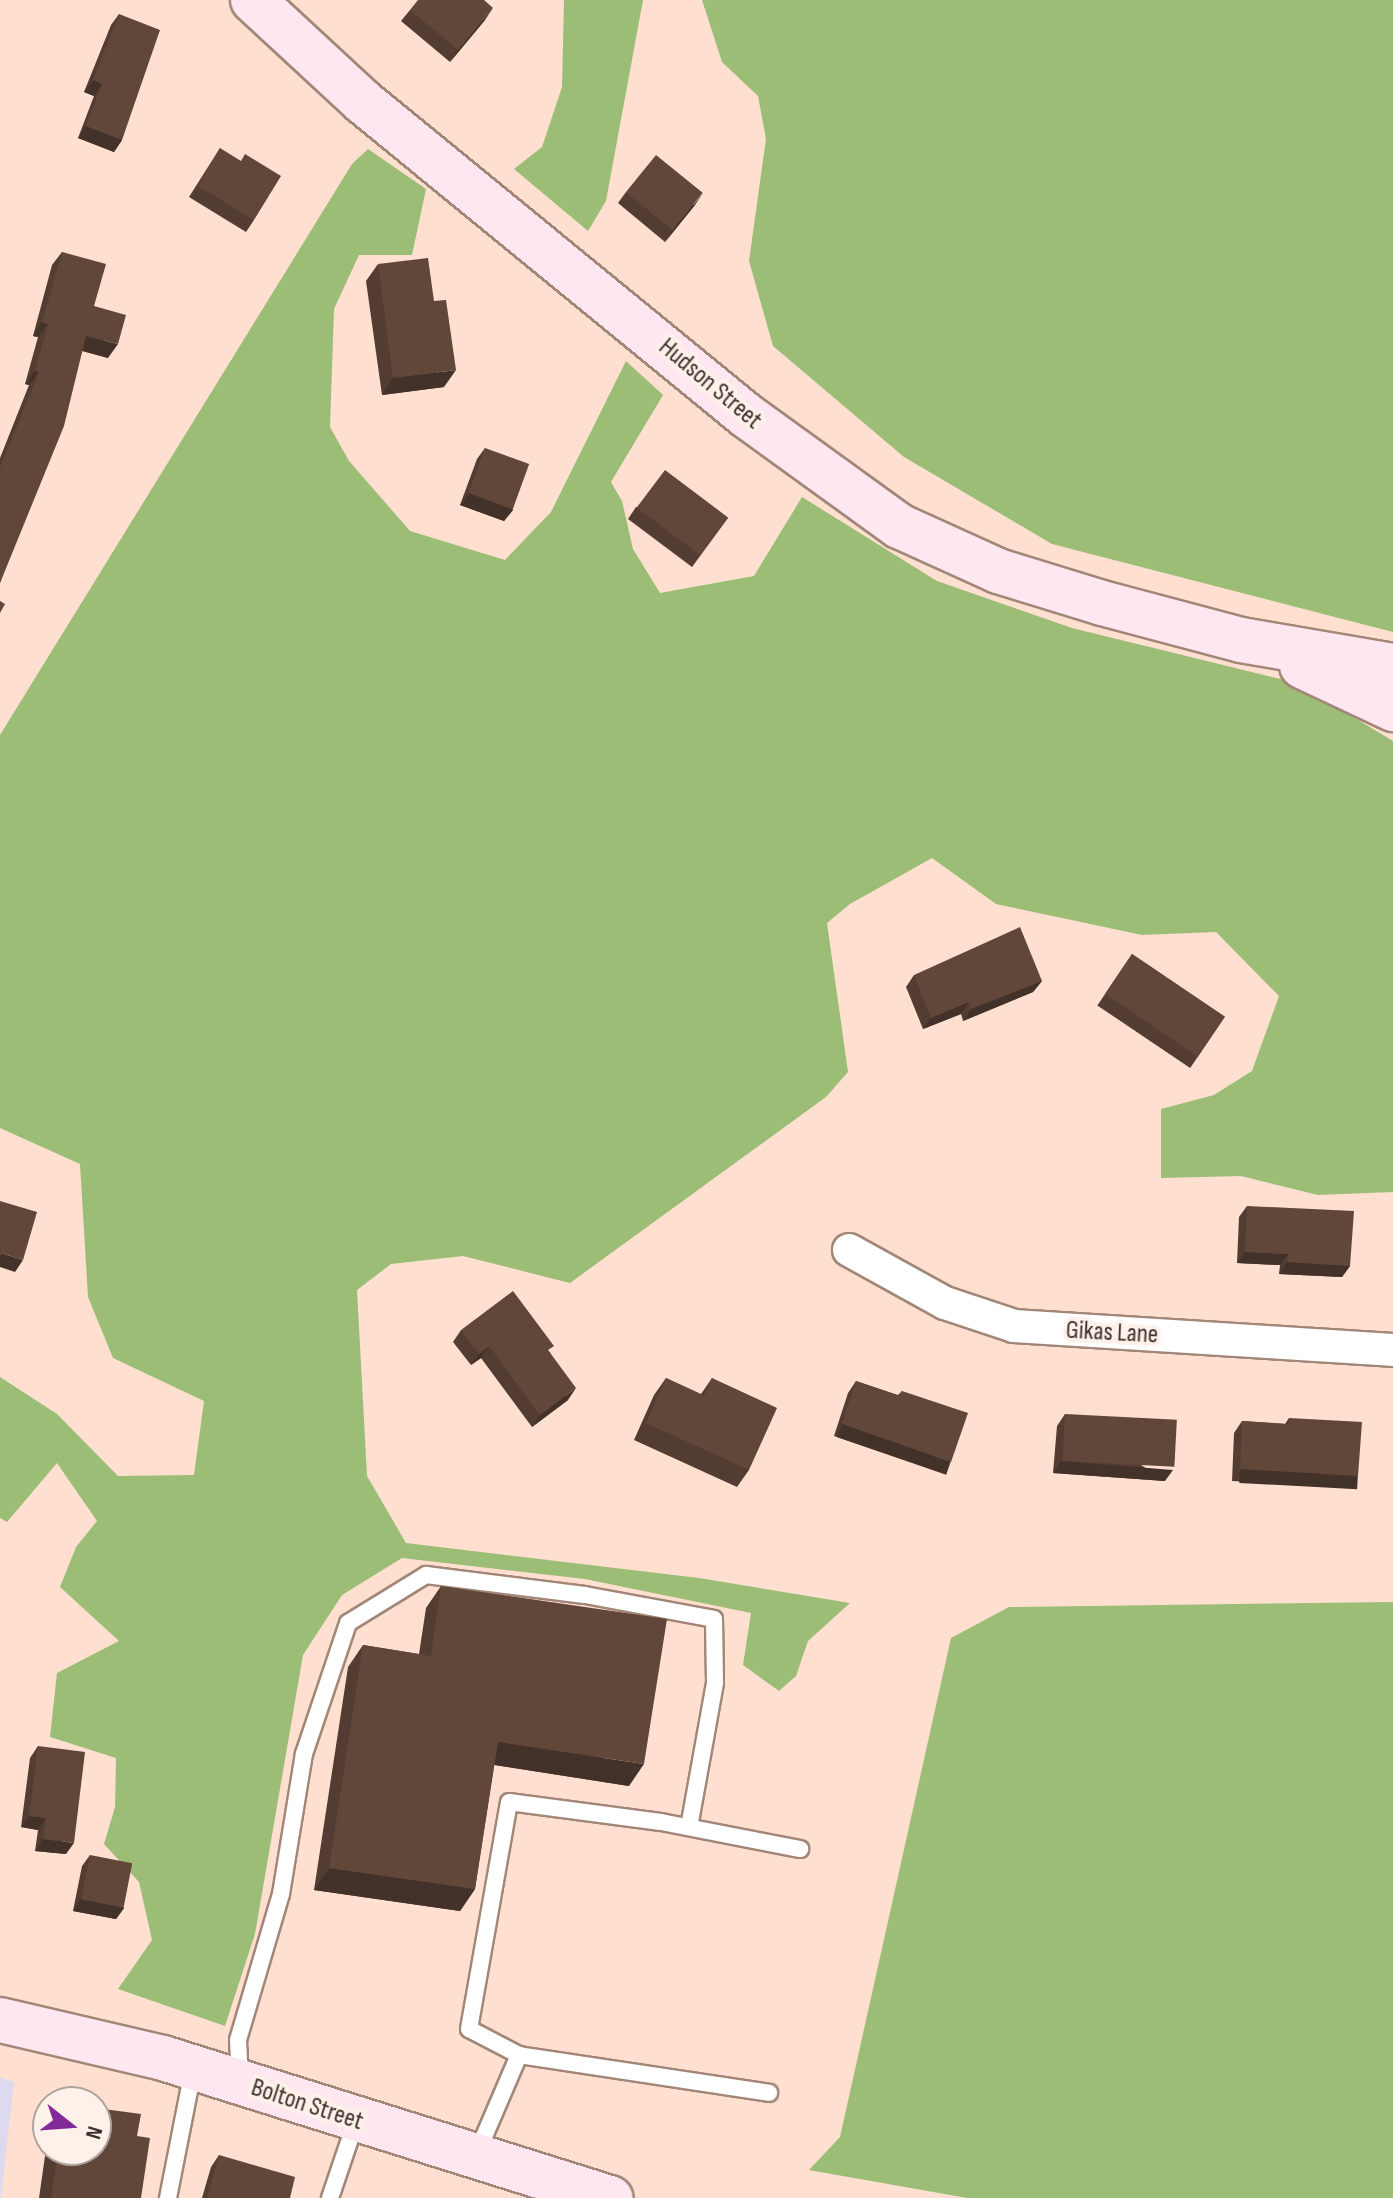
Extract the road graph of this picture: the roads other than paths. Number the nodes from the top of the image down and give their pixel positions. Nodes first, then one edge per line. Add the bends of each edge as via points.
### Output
1 (253, 0) edge
2 (1241, 640) junction
3 (1393, 666) edge
4 (1393, 709) edge
5 (849, 1250) dead end
6 (1393, 1350) edge
7 (689, 1827) junction
8 (800, 1849) dead end
9 (0, 2020) edge
10 (519, 2055) junction
11 (193, 2068) junction
12 (240, 2084) junction
13 (769, 2093) dead end
14 (356, 2121) junction
15 (475, 2158) junction
16 (168, 2198) edge
17 (330, 2198) edge
18 (611, 2198) edge

1 - 2 street, Hudson Street via 362,101 747,416 899,526 998,571
2 - 3 street, Hudson Street
2 - 4 street, Hudson Street
5 - 6 street, Gikas Lane via 945,1303 1014,1326
7 - 8 lane
7 - 10 lane via 509,1802 469,2029
7 - 12 lane via 715,1683 714,1619 585,1595 426,1575 348,1623 304,1754 281,1894 238,2040
9 - 11 street, Bolton Street via 85,2036
10 - 13 lane
10 - 15 lane
11 - 12 street, Bolton Street
11 - 16 lane
12 - 14 street, Bolton Street
14 - 15 street, Bolton Street
14 - 17 lane
15 - 18 street, Bolton Street

